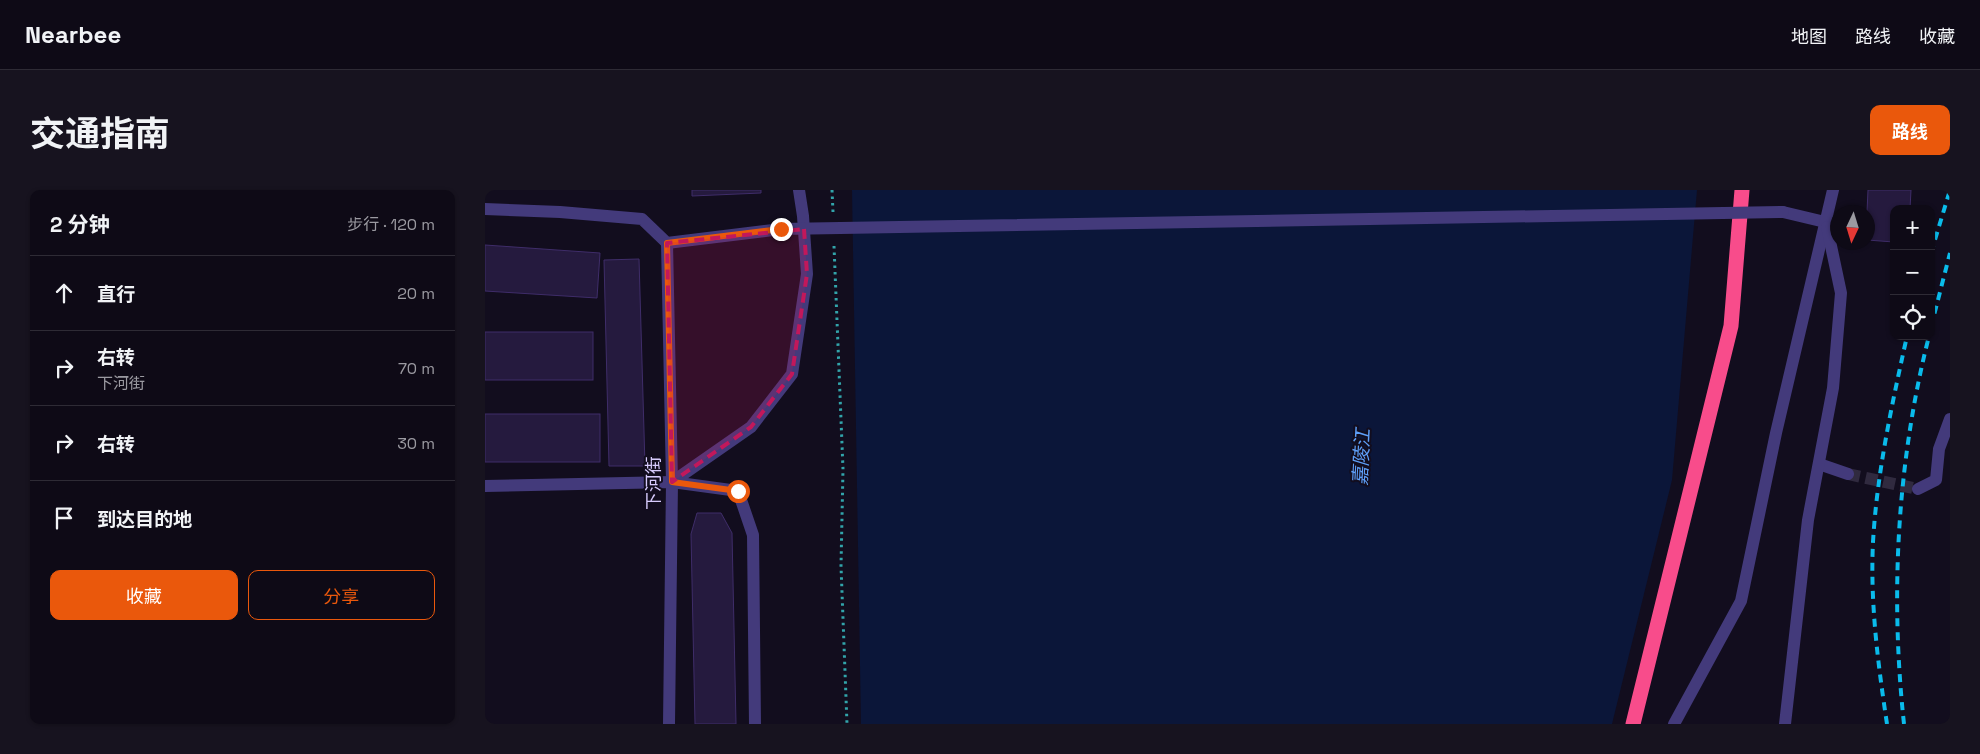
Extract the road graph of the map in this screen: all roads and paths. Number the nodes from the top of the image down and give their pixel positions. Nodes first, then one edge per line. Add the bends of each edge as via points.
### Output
1 (799, 190) edge
2 (832, 190) edge
3 (1742, 190) edge
4 (1833, 190) edge
5 (485, 209) edge
6 (833, 215) dead end
7 (1825, 222) junction
8 (667, 243) junction
9 (834, 243) dead end
10 (1950, 419) edge
11 (1819, 464) junction
12 (1848, 474) tunnel mouth
13 (672, 482) junction
14 (485, 486) edge
15 (1918, 489) dead end
16 (669, 724) edge
17 (755, 724) edge
18 (847, 724) edge
19 (1633, 724) edge
20 (1674, 724) edge
21 (1785, 724) edge

1 - 13 street via 807,274 792,374 751,427
2 - 6 path
3 - 19 highway via 1731,326
4 - 7 street
5 - 8 street via 642,219
7 - 8 street, bridge via 1783,212 781,229
7 - 11 street via 1841,293 1833,388
7 - 20 street via 1741,601
8 - 13 street, 下河街
9 - 18 path via 843,469 841,566
10 - 15 street via 1939,449 1936,480
11 - 12 street
11 - 21 street via 1809,520
13 - 14 street
13 - 16 street, 下河街
13 - 17 street via 738,491 753,535

